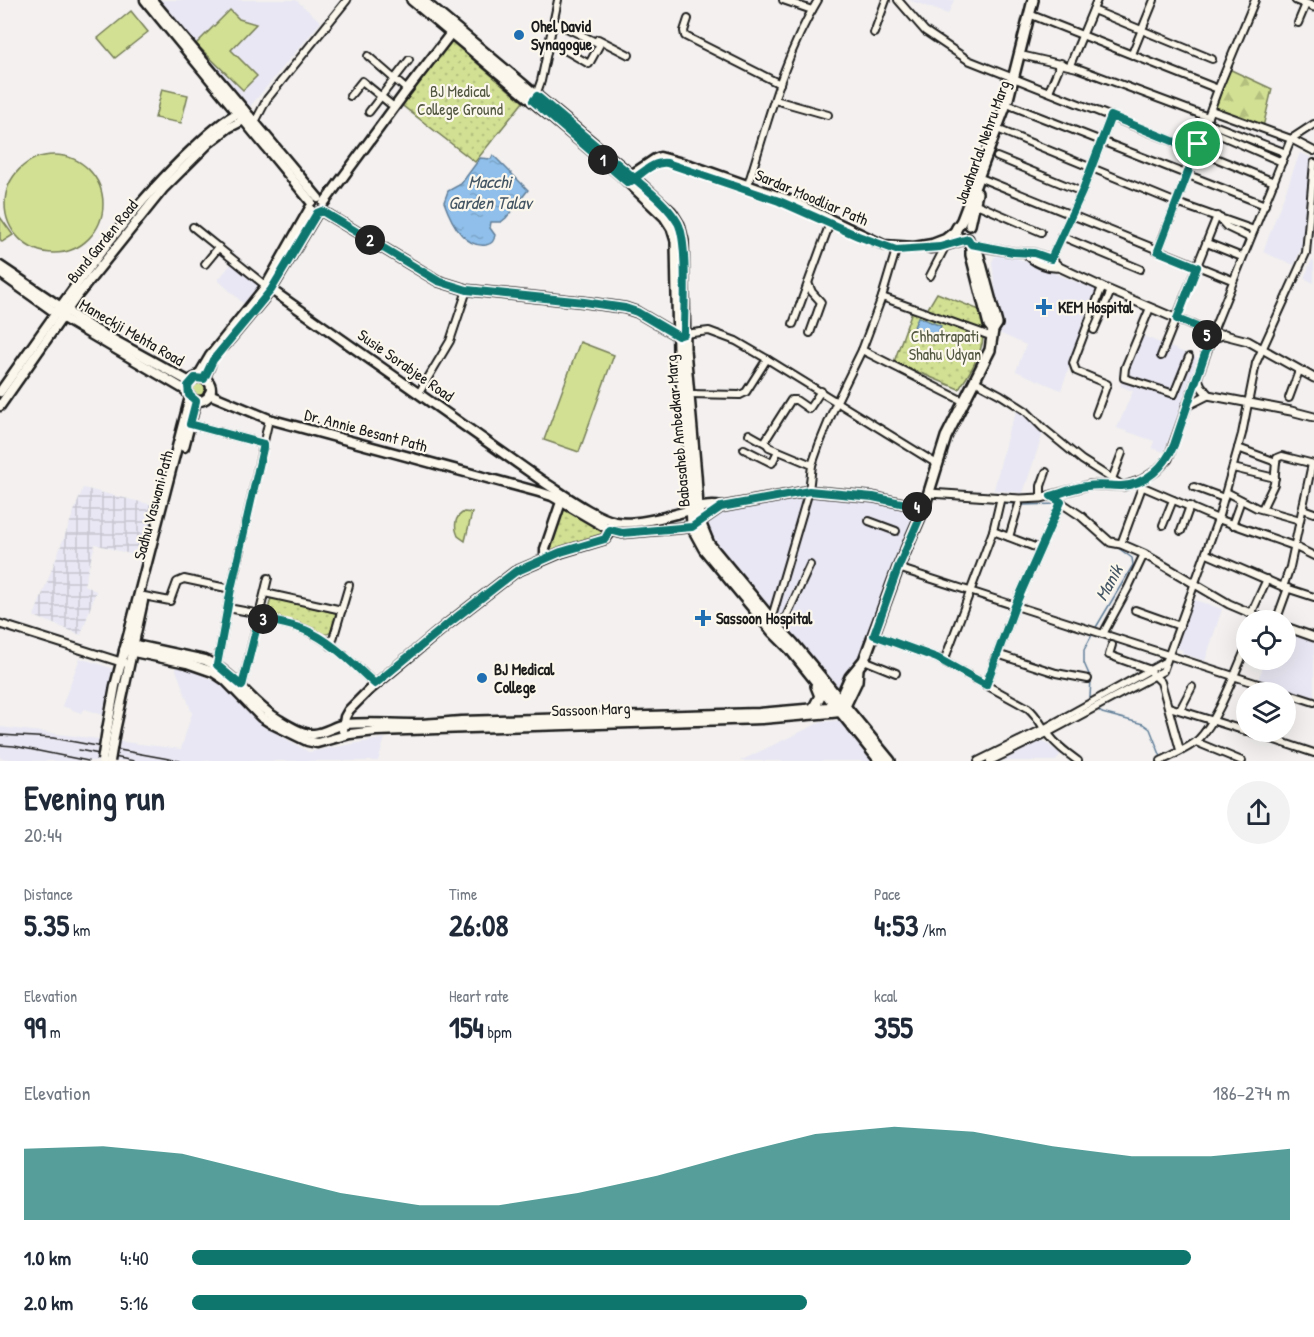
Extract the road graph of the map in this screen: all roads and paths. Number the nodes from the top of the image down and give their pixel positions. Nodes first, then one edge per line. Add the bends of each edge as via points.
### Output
1 (145, 0) edge
2 (152, 0) edge
3 (347, 0) edge
4 (411, 0) edge
5 (422, 0) edge
6 (558, 0) edge
7 (783, 0) edge
8 (818, 0) edge
9 (886, 0) edge
10 (898, 0) edge
11 (1033, 0) edge
12 (1040, 0) edge
13 (1098, 0) edge
14 (1154, 0) edge
15 (1255, 0) edge
16 (1296, 0) edge
17 (1306, 4) junction
18 (1314, 7) edge
19 (812, 10) junction
20 (1093, 10) junction
21 (1032, 15) junction
22 (554, 19) junction
23 (688, 19) dead end
24 (1298, 23) dead end
25 (1141, 28) junction
26 (452, 29) junction
27 (874, 33) dead end
28 (1083, 34) junction
29 (549, 41) junction
30 (1132, 54) junction
31 (629, 55) dead end
32 (368, 56) dead end
33 (1025, 56) junction
34 (1212, 59) dead end
35 (409, 60) dead end
36 (1061, 63) junction
37 (1070, 65) junction
38 (1017, 78) junction
39 (395, 79) junction
40 (780, 84) junction
41 (406, 88) junction
42 (1218, 89) junction
43 (1049, 91) junction
44 (350, 96) dead end
45 (381, 96) junction
46 (535, 99) junction
47 (775, 100) junction
48 (392, 106) junction
49 (1012, 106) junction
50 (1211, 110) junction
51 (369, 112) dead end
52 (828, 115) dead end
53 (1111, 116) junction
54 (247, 118) junction
55 (1206, 122) junction
56 (1314, 124) edge
57 (1002, 131) junction
58 (1102, 140) junction
59 (1291, 140) junction
60 (1198, 144) junction
61 (1190, 148) junction
62 (1314, 151) edge
63 (1203, 153) junction
64 (1286, 153) junction
65 (997, 157) dead end
66 (1193, 159) junction
67 (1282, 162) junction
68 (1314, 163) edge
69 (1091, 168) junction
70 (1187, 174) junction
71 (630, 179) junction
72 (983, 179) junction
73 (1274, 182) junction
74 (747, 187) junction
75 (1082, 192) junction
76 (974, 203) junction
77 (1177, 203) junction
78 (318, 205) junction
79 (1265, 205) junction
80 (1071, 216) junction
81 (1216, 216) junction
82 (830, 224) junction
83 (962, 226) junction
84 (193, 227) dead end
85 (1254, 230) junction
86 (1041, 232) dead end
87 (1061, 236) junction
88 (1250, 238) junction
89 (968, 243) junction
90 (1207, 243) junction
91 (219, 247) junction
92 (937, 248) junction
93 (896, 250) junction
94 (1158, 251) junction
95 (1026, 253) junction
96 (1306, 253) junction
97 (1314, 255) edge
98 (1242, 257) junction
99 (1051, 259) junction
100 (205, 264) dead end
101 (0, 266) edge
102 (1059, 267) junction
103 (1197, 267) junction
104 (1140, 269) dead end
105 (0, 273) edge
106 (930, 276) dead end
107 (1232, 280) junction
108 (807, 282) junction
109 (1102, 287) junction
110 (268, 288) junction
111 (467, 290) junction
112 (1111, 291) junction
113 (882, 297) junction
114 (1150, 308) junction
115 (62, 313) junction
116 (1177, 319) junction
117 (793, 324) dead end
118 (1202, 329) junction
119 (1094, 330) dead end
120 (1213, 331) junction
121 (810, 333) dead end
122 (993, 334) junction
123 (1225, 334) junction
124 (681, 335) junction
125 (1209, 342) junction
126 (1262, 348) junction
127 (862, 350) junction
128 (1161, 356) dead end
129 (1189, 357) dead end
130 (767, 359) junction
131 (1299, 371) junction
132 (1197, 377) junction
133 (1314, 378) edge
134 (975, 381) junction
135 (194, 388) junction
136 (821, 391) junction
137 (0, 392) edge
138 (419, 393) junction
139 (209, 394) junction
140 (684, 394) junction
141 (1208, 395) junction
142 (1289, 398) dead end
143 (960, 400) junction
144 (837, 401) junction
145 (1248, 403) junction
146 (0, 406) edge
147 (1186, 406) junction
148 (1096, 414) dead end
149 (1314, 417) edge
150 (269, 419) junction
151 (190, 424) junction
152 (749, 434) dead end
153 (765, 443) junction
154 (264, 444) junction
155 (1238, 448) junction
156 (744, 449) dead end
157 (778, 451) junction
158 (1122, 453) dead end
159 (932, 461) junction
160 (1276, 462) junction
161 (1313, 464) edge
162 (812, 465) junction
163 (523, 467) junction
164 (1233, 468) junction
165 (1046, 472) dead end
166 (1275, 478) junction
167 (1112, 479) junction
168 (1134, 483) junction
169 (519, 485) junction
170 (1124, 486) junction
171 (1142, 487) junction
172 (1194, 487) dead end
173 (809, 491) junction
174 (929, 493) junction
175 (1225, 495) junction
176 (1051, 496) junction
177 (1041, 498) junction
178 (1000, 500) junction
179 (1173, 500) junction
180 (1241, 500) junction
181 (561, 502) junction
182 (1019, 504) dead end
183 (1060, 505) junction
184 (1190, 506) junction
185 (721, 507) junction
186 (924, 508) junction
187 (694, 509) junction
188 (1262, 509) junction
189 (1303, 509) junction
190 (1314, 513) edge
191 (1218, 519) junction
192 (869, 520) dead end
193 (1300, 520) junction
194 (610, 525) junction
195 (696, 525) junction
196 (1163, 525) dead end
197 (1232, 525) junction
198 (896, 531) dead end
199 (993, 531) junction
200 (1181, 531) dead end
201 (1009, 537) junction
202 (1121, 544) junction
203 (1294, 546) junction
204 (1040, 549) junction
205 (1144, 554) junction
206 (1207, 554) junction
207 (1314, 556) edge
208 (545, 558) junction
209 (810, 565) dead end
210 (898, 568) junction
211 (268, 578) dead end
212 (1267, 579) junction
213 (349, 585) dead end
214 (1195, 585) junction
215 (1286, 587) junction
216 (231, 589) junction
217 (970, 591) junction
218 (265, 593) junction
219 (144, 596) junction
220 (1314, 597) edge
221 (1015, 606) junction
222 (228, 608) junction
223 (342, 610) junction
224 (1135, 610) dead end
225 (1242, 610) edge
226 (1253, 610) edge
227 (1279, 610) edge
228 (260, 616) junction
229 (771, 620) junction
230 (0, 624) edge
231 (1180, 626) junction
232 (780, 630) junction
233 (1296, 631) edge
234 (1100, 633) junction
235 (874, 635) junction
236 (1314, 637) edge
237 (1112, 645) dead end
238 (331, 646) junction
239 (130, 647) junction
240 (997, 654) junction
241 (1168, 657) junction
242 (944, 661) junction
243 (125, 664) junction
244 (861, 664) junction
245 (217, 665) junction
246 (1148, 669) junction
247 (1236, 670) edge
248 (896, 673) dead end
249 (1234, 675) junction
250 (1153, 676) junction
251 (813, 678) junction
252 (1088, 679) dead end
253 (375, 684) junction
254 (986, 685) junction
255 (242, 686) junction
256 (1192, 687) dead end
257 (1314, 702) edge
258 (1094, 704) junction
259 (840, 706) junction
260 (1169, 707) junction
261 (813, 709) junction
262 (1180, 710) junction
263 (1212, 720) junction
264 (342, 725) junction
265 (1236, 727) edge
266 (375, 728) junction
267 (111, 731) junction
268 (1046, 731) junction
269 (343, 736) junction
270 (1196, 742) junction
271 (1282, 742) edge
272 (1180, 750) junction
273 (1314, 753) edge
274 (1162, 760) edge
275 (102, 761) edge
276 (110, 761) edge
277 (880, 761) edge
278 (890, 761) edge
279 (978, 761) edge
280 (990, 761) edge
281 (1078, 761) edge
282 (1242, 761) edge
283 (1310, 761) edge

1 - 54 main road
2 - 54 main road
3 - 54 street
4 - 26 main road
5 - 26 main road
6 - 22 street
7 - 19 street
8 - 19 street
9 - 27 street
10 - 38 street via 925,31 948,47 968,60
11 - 21 main road, Jawaharlal Nehru Marg
12 - 21 main road, Jawaharlal Nehru Marg
13 - 20 street
14 - 25 street
15 - 42 street
16 - 17 street
17 - 18 street
17 - 24 street
19 - 40 street
20 - 25 street
20 - 28 street
21 - 28 street
21 - 33 main road, Jawaharlal Nehru Marg
21 - 38 main road, Jawaharlal Nehru Marg
22 - 29 street
22 - 29 street via 600,44 589,64
22 - 31 street
23 - 40 street via 686,36
25 - 30 street
25 - 34 street
26 - 41 main road, Sadhu Vaswani Path
26 - 46 main road, Babasaheb Ambedkar Marg
28 - 30 street
28 - 37 street
29 - 46 street
30 - 42 street
32 - 39 street
33 - 36 street
33 - 38 main road, Jawaharlal Nehru Marg
35 - 39 street
36 - 37 street
36 - 43 street
37 - 55 street
38 - 43 street
38 - 49 main road, Jawaharlal Nehru Marg
38 - 83 main road, Jawaharlal Nehru Marg
39 - 41 street
39 - 45 street
40 - 47 street
41 - 48 main road, Sadhu Vaswani Path
42 - 50 street
43 - 53 street
44 - 45 street via 362,81
45 - 48 street
45 - 51 street
46 - 71 main road, Babasaheb Ambedkar Marg
47 - 52 street
47 - 74 street
48 - 78 main road, Sadhu Vaswani Path
49 - 57 main road, Jawaharlal Nehru Marg
49 - 58 street
50 - 55 street
50 - 59 street
53 - 58 street
53 - 61 street
54 - 78 main road
54 - 115 main road, Bund Garden Road via 210,142 163,189
55 - 60 street
55 - 64 street
55 - 67 street
56 - 59 street
57 - 69 street
57 - 72 main road, Jawaharlal Nehru Marg
58 - 69 street
58 - 70 street
59 - 62 street
59 - 64 street
60 - 61 street
60 - 63 street
61 - 66 street
63 - 66 street
63 - 73 street
64 - 67 street
65 - 75 street
66 - 70 street
67 - 73 street
68 - 96 street
69 - 75 street
69 - 77 street
70 - 77 street
70 - 79 street
71 - 74 main road, Sardar Moodliar Path via 660,158
71 - 124 main road, Babasaheb Ambedkar Marg via 672,228
72 - 76 main road, Jawaharlal Nehru Marg
72 - 80 street
73 - 79 street
74 - 82 main road, Sardar Moodliar Path
74 - 92 main road, Sardar Moodliar Path via 792,201 884,245
75 - 80 street
76 - 83 main road, Jawaharlal Nehru Marg
76 - 86 street
77 - 81 street
77 - 94 street
78 - 110 main road, Sadhu Vaswani Path
78 - 111 main road via 430,276
79 - 85 street
80 - 87 street
80 - 94 street
81 - 85 street
81 - 88 street via 1227,227
81 - 90 street
82 - 93 main road, Sardar Moodliar Path
82 - 108 street
83 - 89 main road via 973,231
83 - 89 main road via 956,236
83 - 92 main road, Sardar Moodliar Path
84 - 91 street
85 - 88 street
87 - 99 street
87 - 104 street
88 - 98 street
89 - 92 main road, Sardar Moodliar Path
89 - 95 street, Sardar Moodliar Path
89 - 122 main road
90 - 98 street
90 - 103 street
91 - 100 street
91 - 110 street
92 - 93 main road, Sardar Moodliar Path
92 - 106 street
93 - 113 street
94 - 103 street
95 - 99 street, Sardar Moodliar Path
95 - 102 street, Sardar Moodliar Path via 1031,260
96 - 97 street
96 - 126 street
98 - 107 street
99 - 102 street, Sardar Moodliar Path
101 - 115 main road, Maneckji Mehta Road
102 - 109 street, Sardar Moodliar Path
103 - 107 street
103 - 116 street
105 - 115 main road, Maneckji Mehta Road
107 - 120 street
108 - 117 street
108 - 121 street via 820,302
109 - 112 street, Sardar Moodliar Path
109 - 148 street via 1073,363 1076,370 1107,384
110 - 135 main road, Sadhu Vaswani Path
110 - 138 main road, Susie Sorabjee Road
111 - 124 main road via 617,306
111 - 138 street via 450,341
112 - 114 street, Sardar Moodliar Path
112 - 119 street
113 - 122 street
113 - 127 street
114 - 116 street, Sardar Moodliar Path
114 - 129 street via 1124,378 1173,394
115 - 135 main road, Maneckji Mehta Road
115 - 137 main road, Bund Garden Road
115 - 146 main road, Bund Garden Road
116 - 118 street, Sardar Moodliar Path
116 - 128 street
118 - 120 street, Sardar Moodliar Path
118 - 125 street
120 - 123 street, Sardar Moodliar Path
122 - 134 main road
123 - 125 street
123 - 126 street, Sardar Moodliar Path
124 - 130 street via 709,331
124 - 140 main road, Babasaheb Ambedkar Marg
125 - 132 street
126 - 131 street, Sardar Moodliar Path
126 - 145 street
127 - 143 street
127 - 144 street
130 - 136 street
130 - 140 street via 740,395
131 - 133 street, Sardar Moodliar Path
131 - 142 street
132 - 141 street
132 - 147 street
134 - 143 main road
134 - 167 street via 1026,411 1075,454
135 - 139 main road via 203,400
135 - 139 main road via 210,386
135 - 151 main road, Sadhu Vaswani Path
135 - 239 main road
136 - 144 street
136 - 153 street via 809,409 791,400
138 - 163 main road, Susie Sorabjee Road
139 - 150 main road, Dr. Annie Besant Path
140 - 187 main road, Babasaheb Ambedkar Marg
141 - 145 street
141 - 147 street
143 - 159 main road
144 - 159 street
144 - 162 street
145 - 149 street
145 - 155 street
147 - 168 street via 1168,459
150 - 154 street
150 - 169 main road, Dr. Annie Besant Path
151 - 154 street
151 - 219 main road, Sadhu Vaswani Path
152 - 153 street
153 - 157 street
154 - 216 street
155 - 160 street
155 - 164 street
156 - 157 street via 772,463
157 - 162 street
158 - 167 street
159 - 174 main road
160 - 161 street via 1282,456
160 - 166 street
161 - 189 street
162 - 173 street
163 - 169 main road via 526,478
163 - 194 main road, Susie Sorabjee Road
164 - 166 street
164 - 175 street
165 - 177 street
166 - 188 street
167 - 170 street
168 - 170 street
168 - 171 street
169 - 181 main road, Dr. Annie Besant Path
170 - 176 street via 1089,485
171 - 179 street
171 - 202 street
172 - 175 street
173 - 185 main road
173 - 186 main road via 873,497
173 - 229 street
174 - 178 street
174 - 186 main road
175 - 180 street
175 - 191 street
176 - 177 street
176 - 183 street
177 - 178 street
178 - 199 street
179 - 184 street
179 - 196 street
180 - 188 street
180 - 197 street
181 - 194 main road, Dr. Annie Besant Path
181 - 208 main road via 544,549
182 - 201 street
183 - 202 street via 1110,542
183 - 204 street
184 - 191 street
184 - 200 street
185 - 187 main road
185 - 195 main road
186 - 210 main road
187 - 194 main road
187 - 195 main road, Babasaheb Ambedkar Marg
188 - 193 street
189 - 190 street
189 - 193 street
191 - 197 street
191 - 206 street
192 - 198 street
193 - 203 street
194 - 195 main road via 622,533
194 - 208 main road via 605,539
195 - 229 main road, Babasaheb Ambedkar Marg
195 - 251 main road, Babasaheb Ambedkar Marg via 704,549
197 - 203 street
199 - 201 street
199 - 217 street
201 - 204 street
202 - 205 street
203 - 207 street
203 - 215 street
204 - 221 street
205 - 214 street
205 - 234 street
206 - 212 street
206 - 214 street
208 - 253 main road via 515,572
209 - 232 street
210 - 217 street
210 - 235 main road
211 - 218 street
212 - 215 street
212 - 226 street
213 - 223 street
214 - 225 street
214 - 231 street
215 - 220 street
215 - 227 street
216 - 219 street via 184,579 177,582 170,601
216 - 222 street
217 - 221 street
217 - 242 street
218 - 223 street
218 - 228 street
219 - 239 main road, Sadhu Vaswani Path
221 - 234 street
221 - 240 street
222 - 228 street
222 - 245 street
223 - 238 street
224 - 231 street
228 - 238 street via 306,630
228 - 255 street
229 - 232 main road, Babasaheb Ambedkar Marg
230 - 243 street
231 - 241 street
232 - 259 main road, Babasaheb Ambedkar Marg
233 - 236 street
234 - 241 street
235 - 242 street
235 - 244 main road
237 - 246 street via 1109,655
238 - 253 street
239 - 243 main road
239 - 245 main road
239 - 269 main road, Sassoon Marg via 213,672 261,717 307,741 317,743
240 - 252 street
240 - 254 street
241 - 246 street
241 - 249 street
241 - 250 street via 1163,671
242 - 254 street
243 - 267 main road
244 - 248 street
244 - 259 main road via 850,677
245 - 255 main road
246 - 250 street
246 - 258 street
247 - 249 street
249 - 257 street
249 - 263 street
250 - 258 street
250 - 260 street via 1161,682
251 - 259 main road, Babasaheb Ambedkar Marg
251 - 261 main road via 820,696
253 - 264 main road via 349,710
254 - 268 street via 1036,714
255 - 264 main road, Sassoon Marg via 266,711 297,729 314,734
256 - 262 street
258 - 268 street
259 - 261 main road, Sassoon Marg
259 - 266 main road, Sassoon Marg via 762,719
259 - 277 main road, Babasaheb Ambedkar Marg
259 - 278 main road, Babasaheb Ambedkar Marg
260 - 262 street
260 - 272 street
261 - 266 main road, Sassoon Marg
262 - 263 street
263 - 265 street
263 - 270 street
264 - 266 main road, Sassoon Marg
264 - 269 main road
266 - 269 main road, Sassoon Marg
267 - 275 main road, bridge
267 - 276 main road, bridge
268 - 279 street
268 - 280 street
268 - 281 street
270 - 272 street
270 - 282 street
271 - 273 street
272 - 274 street
273 - 283 street

